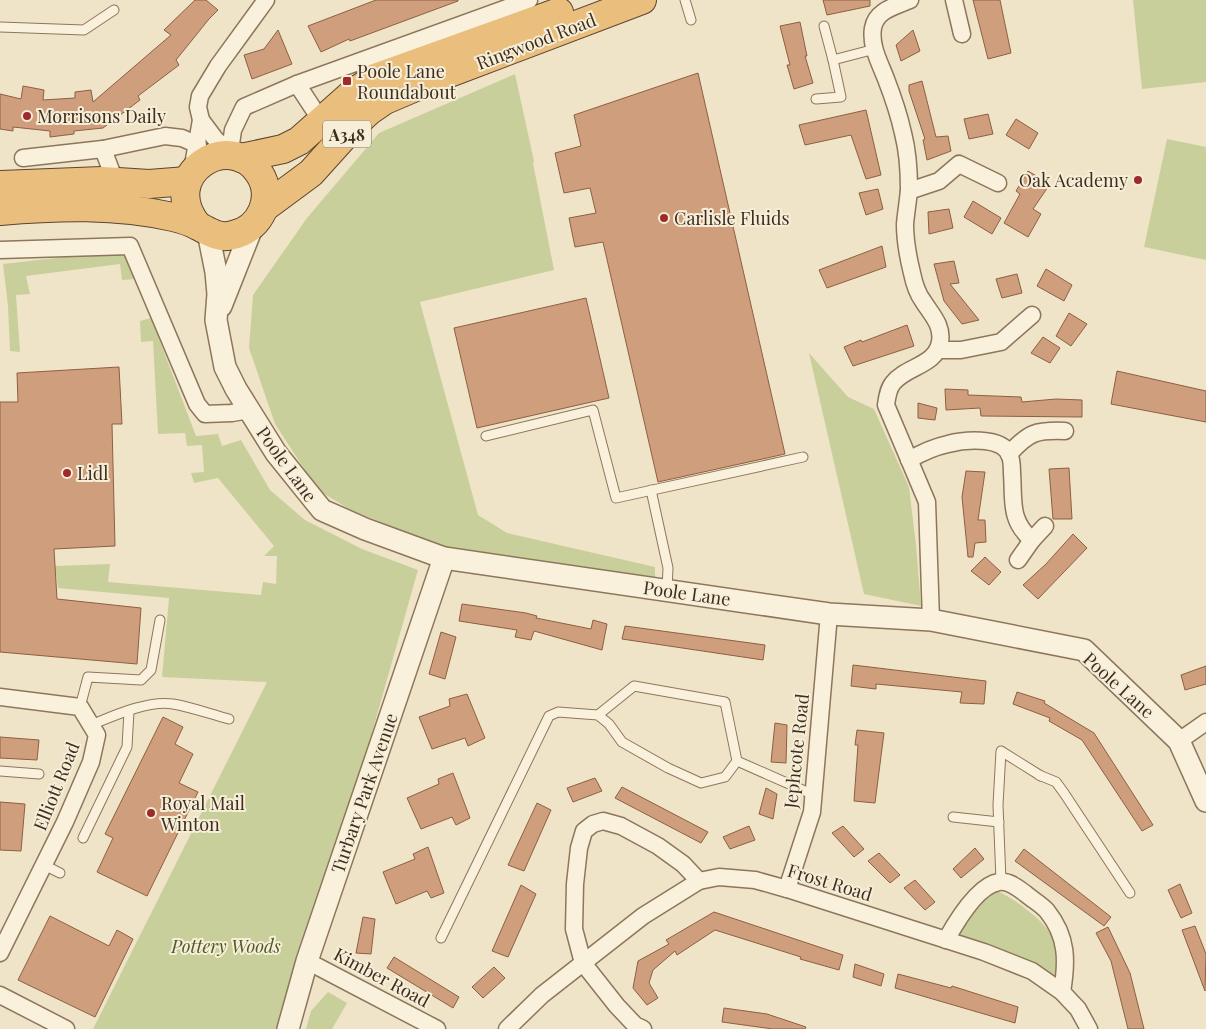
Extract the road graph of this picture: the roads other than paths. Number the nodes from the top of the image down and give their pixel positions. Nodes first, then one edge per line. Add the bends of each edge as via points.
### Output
1 (266, 0) edge
2 (529, 0) edge
3 (590, 0) edge
4 (642, 0) edge
5 (685, 0) edge
6 (910, 0) edge
7 (954, 0) edge
8 (114, 10) dead end
9 (691, 20) dead end
10 (824, 26) dead end
11 (0, 27) edge
12 (962, 34) dead end
13 (875, 50) junction
14 (833, 60) junction
15 (297, 84) junction
16 (816, 99) dead end
17 (201, 120) junction
18 (322, 122) junction
19 (198, 145) junction
20 (104, 149) junction
21 (234, 149) junction
22 (23, 158) dead end
23 (190, 177) junction
24 (115, 182) junction
25 (998, 183) dead end
26 (0, 185) edge
27 (909, 191) junction
28 (0, 212) edge
29 (259, 216) junction
30 (202, 229) junction
31 (0, 250) edge
32 (1032, 315) dead end
33 (216, 320) junction
34 (938, 350) junction
35 (249, 410) junction
36 (1065, 431) dead end
37 (486, 436) dead end
38 (1009, 454) junction
39 (803, 458) dead end
40 (909, 460) junction
41 (652, 490) junction
42 (1045, 526) dead end
43 (1032, 540) junction
44 (444, 558) junction
45 (1018, 560) dead end
46 (667, 591) junction
47 (829, 614) junction
48 (160, 620) dead end
49 (931, 620) junction
50 (0, 697) edge
51 (80, 707) junction
52 (129, 711) junction
53 (598, 715) junction
54 (229, 719) dead end
55 (1206, 722) edge
56 (91, 725) junction
57 (1179, 740) junction
58 (737, 761) junction
59 (0, 771) edge
60 (39, 774) dead end
61 (814, 794) junction
62 (1206, 800) edge
63 (953, 817) dead end
64 (998, 822) junction
65 (83, 838) dead end
66 (44, 865) junction
67 (60, 873) dead end
68 (700, 881) junction
69 (1000, 881) junction
70 (787, 890) junction
71 (1130, 894) dead end
72 (441, 938) dead end
73 (946, 940) junction
74 (0, 953) edge
75 (307, 961) junction
76 (583, 963) junction
77 (1062, 992) junction
78 (0, 995) edge
79 (66, 1029) edge
80 (288, 1029) edge
81 (437, 1029) edge
82 (507, 1029) edge
83 (643, 1029) edge
84 (1089, 1029) edge

1 - 17 street via 206,84 198,107
2 - 15 street
3 - 18 highway, Ringwood Road / A348 via 375,78 353,93
4 - 29 highway, Ringwood Road / A348 via 385,100 356,123 311,173
5 - 9 lane
6 - 13 street via 889,9 874,22 872,38
7 - 12 street
8 - 11 lane via 84,30
10 - 14 lane
13 - 14 lane
13 - 27 street via 903,133 908,154
14 - 16 lane via 841,97
15 - 18 street
15 - 21 street via 244,107
17 - 19 street
17 - 21 street via 216,140
18 - 21 highway, Ringwood Road / A348 via 299,141 283,149
19 - 20 street via 182,138 165,136
19 - 23 street
20 - 22 street
20 - 24 street
21 - 23 highway via 199,164
21 - 29 highway via 259,173 264,183 266,195
23 - 24 highway via 149,184
23 - 30 highway via 185,193 186,205 190,216
24 - 26 highway
25 - 27 street via 959,164 939,181
27 - 34 street via 905,222 908,257 917,290 940,330
28 - 30 highway via 76,206 114,208 174,217
29 - 30 highway via 243,232 232,236 219,236
29 - 33 street
30 - 33 street, Poole Lane via 216,272
31 - 35 street via 130,246 197,404 205,414
32 - 34 street via 1001,342 961,350
33 - 35 street, Poole Lane via 225,367
34 - 40 street via 926,362 892,383 889,391 886,405
35 - 44 street, Poole Lane via 276,453 322,510
36 - 38 street via 1037,432
37 - 41 lane via 593,410 616,498
38 - 40 street via 995,443 979,440 947,444
38 - 43 street via 1015,517
39 - 41 lane
40 - 49 street via 927,502
41 - 46 lane via 668,568
42 - 43 street
43 - 45 street
44 - 46 street, Poole Lane
44 - 75 street, Turbary Park Avenue
46 - 47 street, Poole Lane
47 - 49 street, Poole Lane
47 - 61 street, Jephcote Road
48 - 51 lane via 151,670 141,680 88,677
49 - 57 street, Poole Lane via 1084,650
50 - 51 street
51 - 56 street, Elliott Road
52 - 54 lane via 156,704 172,704
52 - 56 lane
52 - 65 lane via 127,747
53 - 58 lane via 622,742 701,783 725,777
53 - 58 lane via 634,686 725,702
53 - 72 lane via 558,712 549,716
55 - 57 street
56 - 66 street, Elliott Road via 97,735 91,762
57 - 62 street, Poole Lane
58 - 61 lane
59 - 60 lane
61 - 70 street, Jephcote Road via 812,812
63 - 64 lane
64 - 69 lane
64 - 71 lane via 1001,750 1056,782
66 - 67 lane
66 - 74 street, Elliott Road
68 - 70 street, Frost Road via 719,877 755,880
68 - 76 street, Frost Road via 643,916
68 - 76 street via 683,864 634,833 603,821 593,824 584,831 575,884 574,929
69 - 73 street via 964,909
69 - 77 street via 1017,887 1046,910 1055,922 1066,962
70 - 73 street, Frost Road
73 - 77 street, Frost Road via 1032,971
75 - 80 street, Turbary Park Avenue
75 - 81 street, Kimber Road
76 - 82 street, Frost Road via 542,995
76 - 83 street via 616,1006
77 - 84 street, Frost Road via 1078,1009
78 - 79 street

